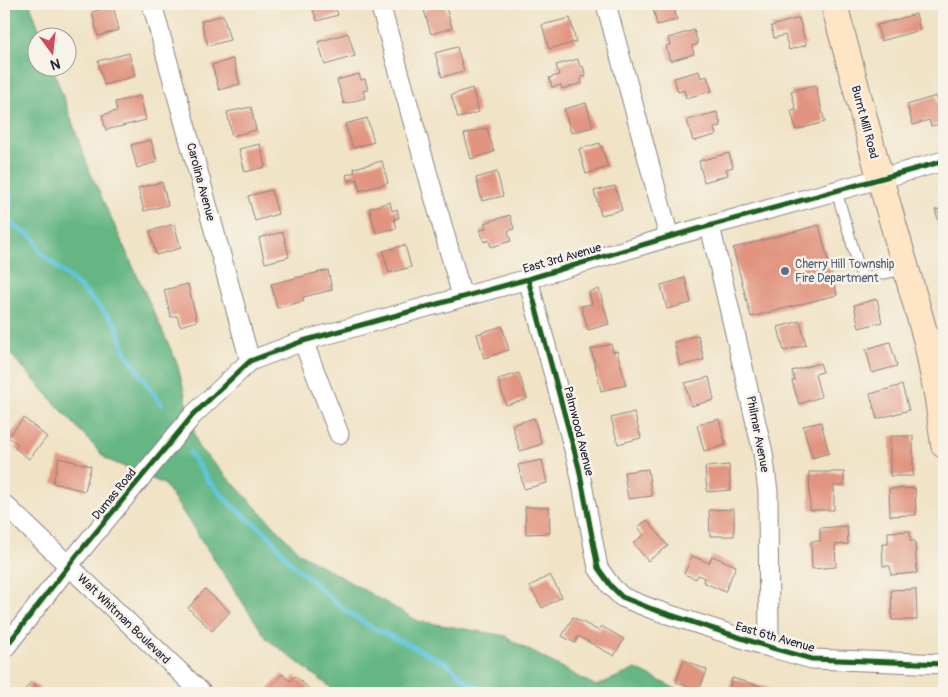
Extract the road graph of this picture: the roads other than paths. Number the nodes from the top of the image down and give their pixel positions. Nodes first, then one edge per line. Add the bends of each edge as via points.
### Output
1 (152, 4) edge
2 (380, 4) edge
3 (606, 4) edge
4 (834, 4) edge
5 (944, 161) edge
6 (880, 178) junction
7 (836, 190) junction
8 (710, 226) junction
9 (669, 237) junction
10 (906, 269) junction
11 (528, 279) junction
12 (462, 296) junction
13 (303, 341) junction
14 (937, 355) edge
15 (250, 361) junction
16 (339, 434) dead end
17 (944, 445) edge
18 (4, 504) edge
19 (69, 566) junction
20 (611, 586) joint
21 (769, 647) junction
22 (4, 649) edge
23 (944, 664) edge
24 (202, 693) edge

1 - 15 street, Carolina Avenue
2 - 12 street
3 - 9 street
4 - 6 main road, Burnt Mill Road
5 - 6 street, East 3rd Avenue
6 - 7 street, East 3rd Avenue
6 - 10 main road, Burnt Mill Road
7 - 8 street, East 3rd Avenue
7 - 10 lane via 862,278
8 - 9 street, East 3rd Avenue
8 - 21 street, Philmar Avenue via 764,453 768,492
9 - 11 street, East 3rd Avenue
10 - 14 main road, Burnt Mill Road
11 - 12 street, East 3rd Avenue
11 - 20 street, Palmwood Avenue via 579,468 598,568
12 - 13 street, East 3rd Avenue
13 - 15 street, East 3rd Avenue
13 - 16 street
14 - 17 main road, Burnt Mill Road
15 - 19 street, Dumas Road via 192,415
18 - 19 street, Walt Whitman Boulevard
19 - 22 street, Dumas Road
19 - 24 street, Walt Whitman Boulevard
20 - 21 street, East 6th Avenue via 622,597 652,609
21 - 23 street, East 6th Avenue via 812,659

